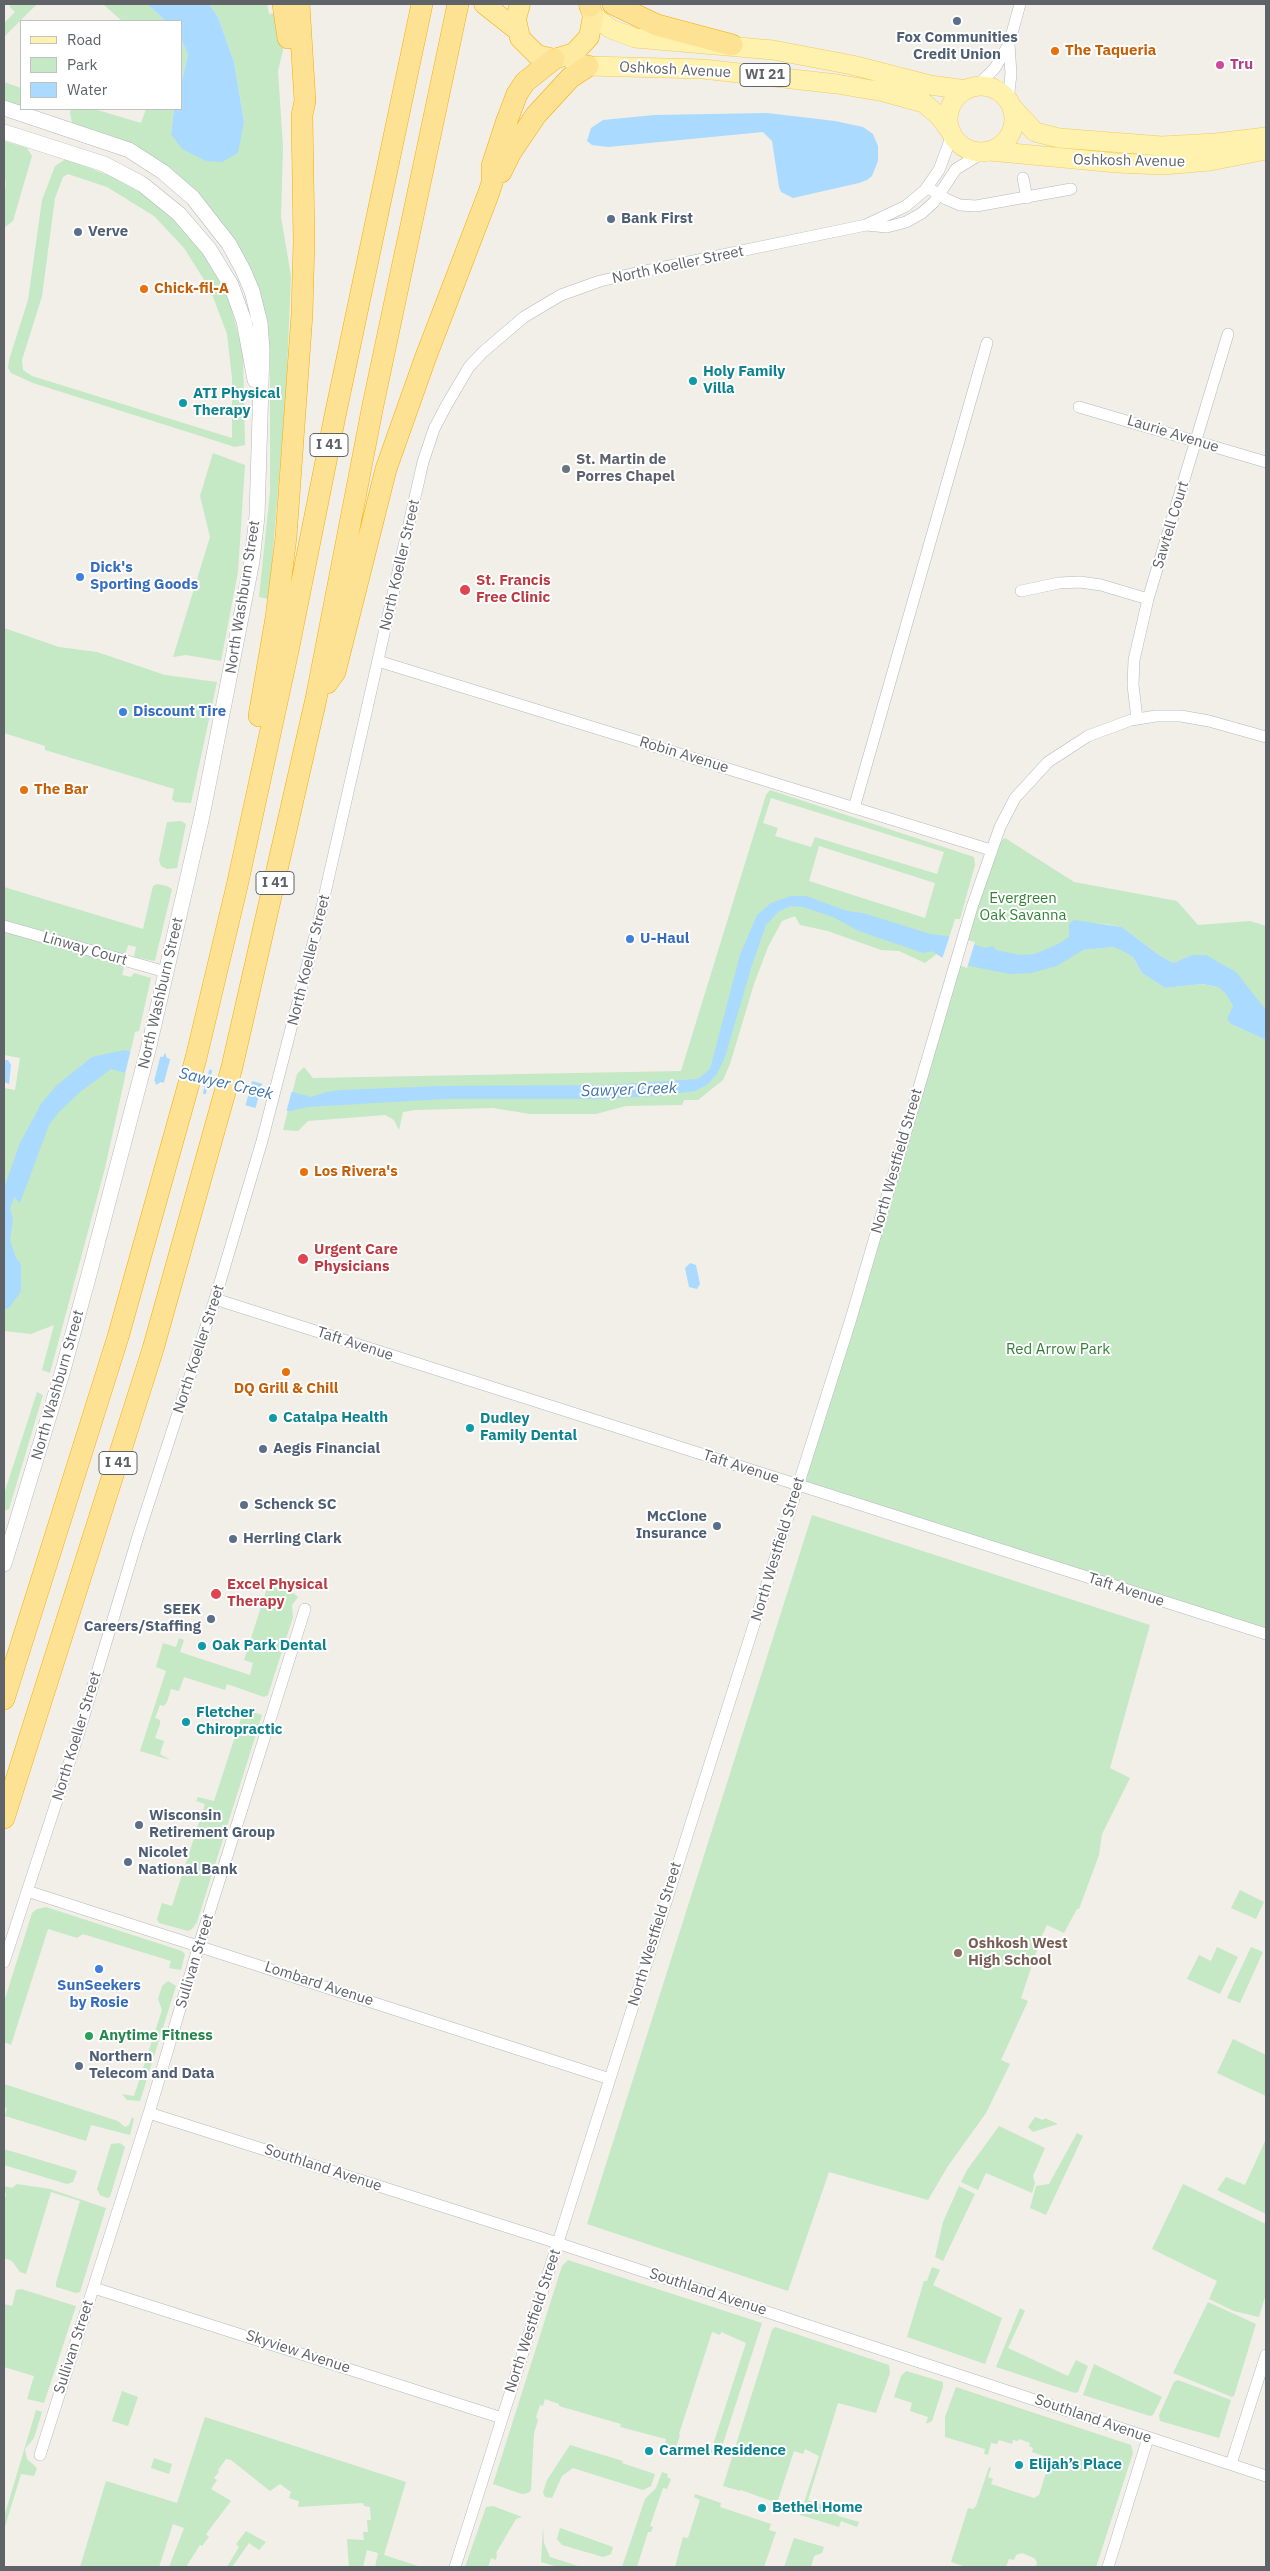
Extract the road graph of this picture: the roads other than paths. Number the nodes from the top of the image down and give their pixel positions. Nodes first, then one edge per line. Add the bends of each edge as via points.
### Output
1 (283, 4) edge
2 (299, 4) edge
3 (422, 4) edge
4 (458, 4) edge
5 (484, 4) edge
6 (520, 4) edge
7 (613, 4) edge
8 (1020, 4) edge
9 (590, 7) edge
10 (517, 30) junction
11 (1009, 44) junction
12 (732, 45) junction
13 (560, 59) junction
14 (588, 66) junction
15 (971, 88) junction
16 (1010, 104) junction
17 (4, 108) edge
18 (302, 115) junction
19 (4, 132) edge
20 (951, 133) junction
21 (1266, 137) edge
22 (1266, 150) edge
23 (987, 152) junction
24 (1023, 178) dead end
25 (492, 183) junction
26 (927, 187) junction
27 (1071, 189) dead end
28 (939, 195) junction
29 (1027, 198) junction
30 (866, 225) junction
31 (1228, 334) dead end
32 (987, 343) dead end
33 (1079, 407) dead end
34 (260, 411) junction
35 (1196, 441) junction
36 (1266, 462) edge
37 (1021, 591) dead end
38 (1148, 599) junction
39 (378, 661) junction
40 (316, 699) junction
41 (1137, 719) junction
42 (1266, 737) edge
43 (854, 808) junction
44 (991, 850) junction
45 (237, 886) junction
46 (4, 926) edge
47 (166, 972) junction
48 (215, 1300) junction
49 (798, 1485) junction
50 (4, 1564) edge
51 (304, 1609) dead end
52 (1266, 1634) edge
53 (4, 1699) edge
54 (4, 1818) edge
55 (27, 1891) junction
56 (199, 1945) junction
57 (4, 1962) edge
58 (610, 2079) junction
59 (149, 2113) junction
60 (558, 2244) junction
61 (94, 2288) junction
62 (1266, 2355) edge
63 (502, 2418) junction
64 (1148, 2438) junction
65 (40, 2455) dead end
66 (1231, 2464) junction
67 (1266, 2476) edge
68 (456, 2567) edge
69 (1108, 2567) edge

1 - 18 highway
2 - 18 highway via 305,101
3 - 45 highway, I 41
4 - 40 highway, I 41 via 371,415
5 - 10 highway
6 - 10 highway
7 - 12 highway via 657,25
8 - 11 street
9 - 12 main road, Oshkosh Avenue / WI 21 via 611,29 635,38
9 - 13 highway via 589,37 583,47
10 - 13 highway via 536,55
11 - 15 street via 995,68
11 - 16 street
12 - 15 main road, Oshkosh Avenue / WI 21 via 802,55 930,85
13 - 14 main road, Oshkosh Avenue / WI 21
13 - 25 highway via 530,76 517,94 492,166
14 - 20 main road, Oshkosh Avenue / WI 21 via 704,69 884,92 924,103
14 - 25 highway via 570,78 536,115
15 - 16 main road via 994,89
15 - 20 main road via 958,96 949,112
16 - 21 main road, Oshkosh Avenue via 1035,132 1066,139 1162,146
16 - 23 main road via 1014,118 1010,134 1000,146
17 - 34 street, North Washburn Street via 129,150 163,172 193,198 229,244 252,291 260,323 262,350
18 - 45 highway via 302,304 286,537 263,696 229,861
19 - 34 street, North Washburn Street via 104,164 142,184 179,214 221,266 239,304
20 - 23 main road via 967,149
20 - 26 street, North Koeller Street via 939,170
22 - 23 main road, Oshkosh Avenue via 1210,161 1163,165
23 - 28 street, North Koeller Street via 956,169
24 - 29 street
25 - 40 highway via 386,469 335,672
26 - 28 street
26 - 30 street, North Koeller Street via 906,206
27 - 29 street
28 - 29 street via 960,204 976,206
28 - 30 street, North Koeller Street via 922,213 906,222 887,227
30 - 39 street, North Koeller Street via 600,281 561,295 507,329 470,368 434,429 423,462
31 - 35 street, Sawtell Court
32 - 43 street
33 - 35 street, Laurie Avenue
34 - 47 street, North Washburn Street via 257,516 246,599
35 - 36 street, Laurie Avenue
35 - 38 street, Sawtell Court
37 - 38 street via 1080,582
38 - 41 street, Sawtell Court via 1134,660
39 - 43 street, Robin Avenue
39 - 48 street, North Koeller Street via 320,915 278,1080
40 - 54 highway, I 41 via 222,1105 150,1359
41 - 42 street, North Westfield Street via 1169,715 1194,717
41 - 44 street, North Westfield Street via 1088,736 1048,762 1015,798
43 - 44 street, Robin Avenue
44 - 49 street, North Westfield Street
45 - 53 highway, I 41 via 186,1097 118,1337
46 - 47 street, Linway Court
47 - 50 street, North Washburn Street via 64,1370
48 - 49 street, Taft Avenue
48 - 55 street, North Koeller Street
49 - 52 street, Taft Avenue
49 - 58 street, North Westfield Street
51 - 56 street, Sullivan Street
55 - 56 street, Lombard Avenue
55 - 57 street, North Koeller Street
56 - 58 street, Lombard Avenue
56 - 59 street, Sullivan Street
58 - 60 street, North Westfield Street
59 - 60 street, Southland Avenue
59 - 61 street, Sullivan Street
60 - 63 street, North Westfield Street
60 - 64 street, Southland Avenue
61 - 63 street, Skyview Avenue
61 - 65 street, Sullivan Street
62 - 66 street
63 - 68 street, North Westfield Street
64 - 66 street, Southland Avenue
64 - 69 street
66 - 67 street, Southland Avenue

